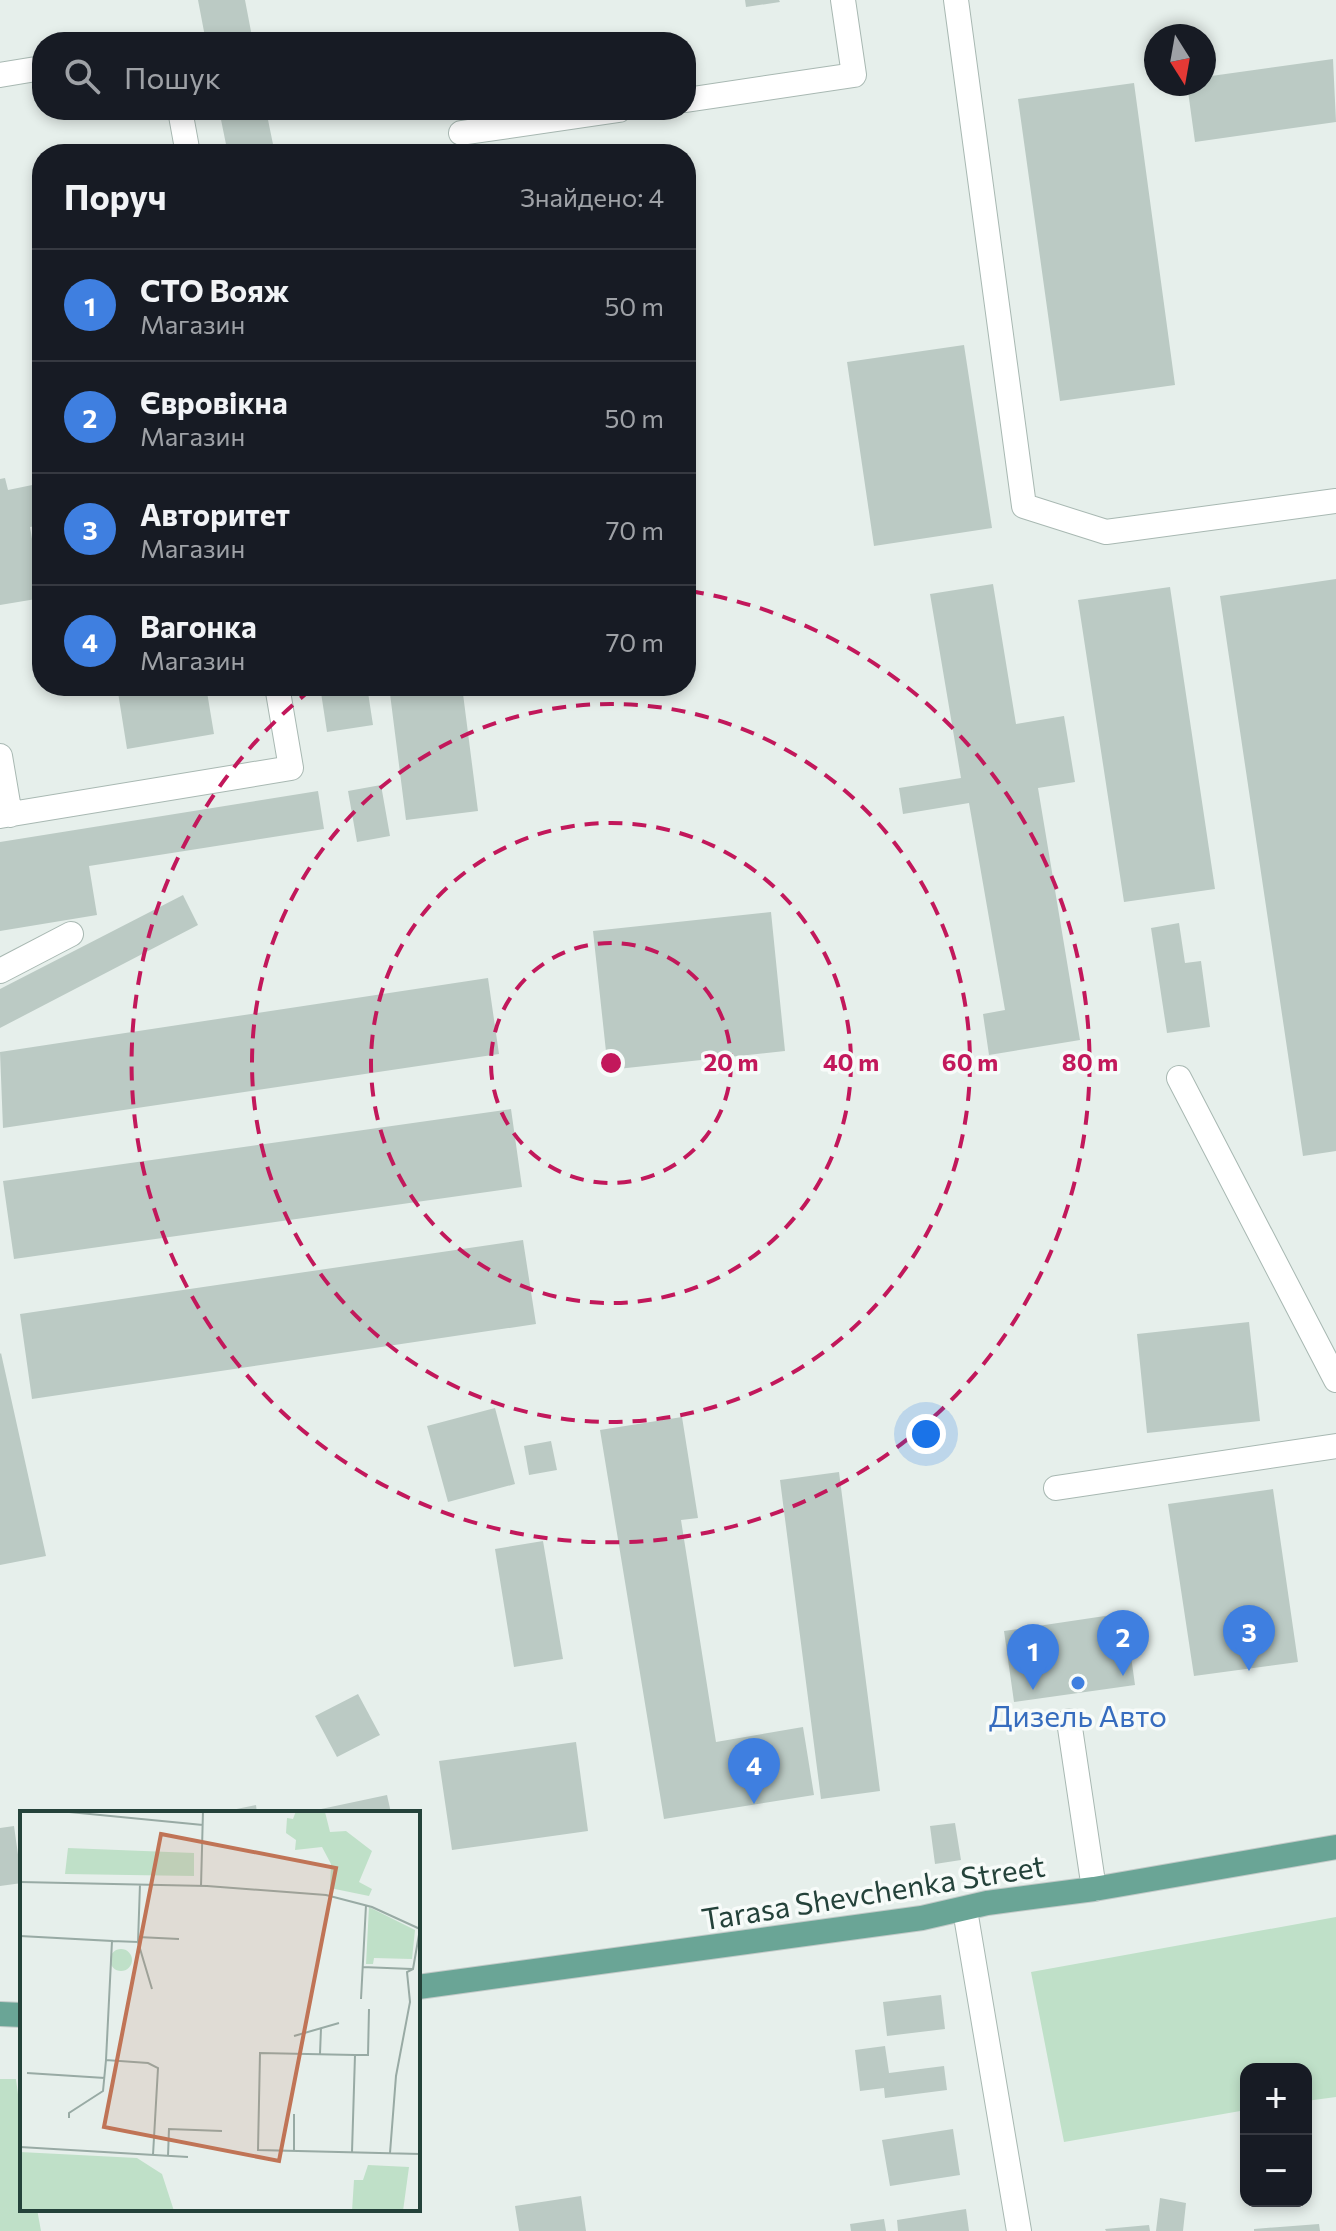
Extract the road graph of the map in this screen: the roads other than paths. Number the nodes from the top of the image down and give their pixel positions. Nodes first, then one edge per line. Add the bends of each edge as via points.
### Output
1 (843, 0) edge
2 (956, 0) edge
3 (32, 70) edge
4 (0, 75) edge
5 (696, 99) edge
6 (182, 120) edge
7 (550, 120) edge
8 (461, 133) dead end
9 (186, 144) edge
10 (1336, 501) edge
11 (279, 696) edge
12 (0, 756) edge
13 (5, 816) edge
14 (71, 934) dead end
15 (0, 971) edge
16 (1179, 1078) dead end
17 (1336, 1380) edge
18 (1336, 1446) edge
19 (1056, 1488) dead end
20 (1069, 1721) dead end
21 (1336, 1847) edge
22 (1094, 1889) junction
23 (965, 1910) junction
24 (420, 1987) edge
25 (0, 2014) edge
26 (20, 2015) edge
27 (1019, 2231) edge

1 - 5 street via 854,75
2 - 10 street via 1024,506 1106,532
3 - 4 street
6 - 9 street
7 - 8 street
11 - 13 street via 291,768
12 - 13 street
14 - 15 street
16 - 17 street
18 - 19 street
20 - 22 street
21 - 22 main road, Tarasa Shevchenka Street
22 - 23 main road, Tarasa Shevchenka Street
23 - 24 main road, Tarasa Shevchenka Street
23 - 27 street
25 - 26 main road

